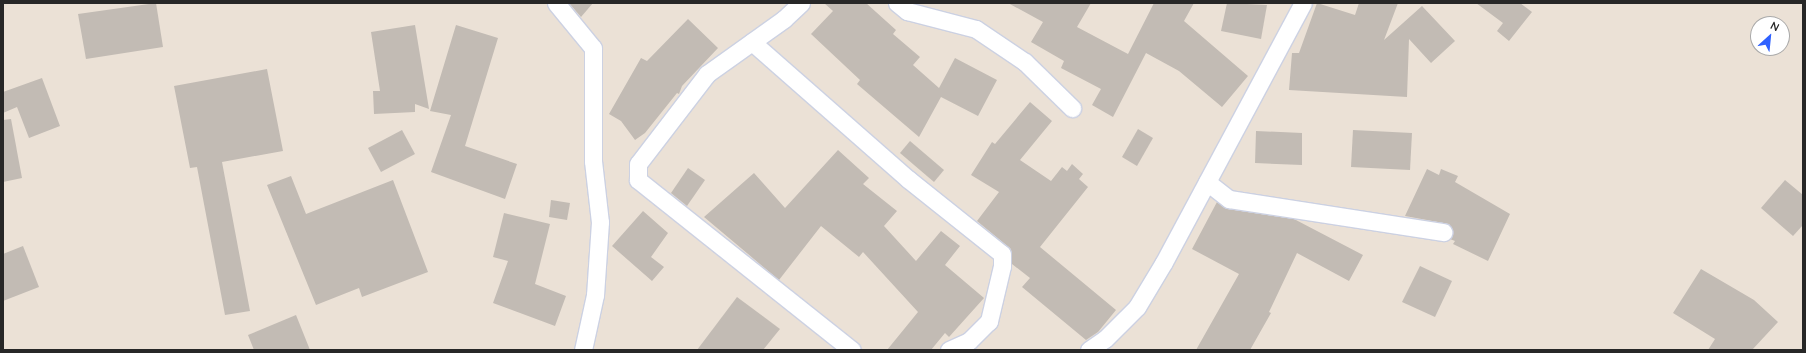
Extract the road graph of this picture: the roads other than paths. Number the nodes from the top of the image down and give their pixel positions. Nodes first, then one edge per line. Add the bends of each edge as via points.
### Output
1 (556, 3) edge
2 (801, 3) edge
3 (897, 3) edge
4 (1303, 3) edge
5 (752, 42) junction
6 (1072, 108) dead end
7 (1207, 182) junction
8 (1443, 232) dead end
9 (583, 349) edge
10 (852, 350) edge
11 (948, 350) edge
12 (1089, 350) edge

1 - 9 street via 593,48 593,161 600,222 596,295
2 - 5 street
3 - 6 street via 907,11 976,29 1025,62
4 - 7 street
5 - 10 street via 707,74 638,164 638,180
5 - 11 street via 908,179 1002,254 1002,266 989,321 969,341
7 - 8 street via 1229,199
7 - 12 street via 1137,307 1105,339

